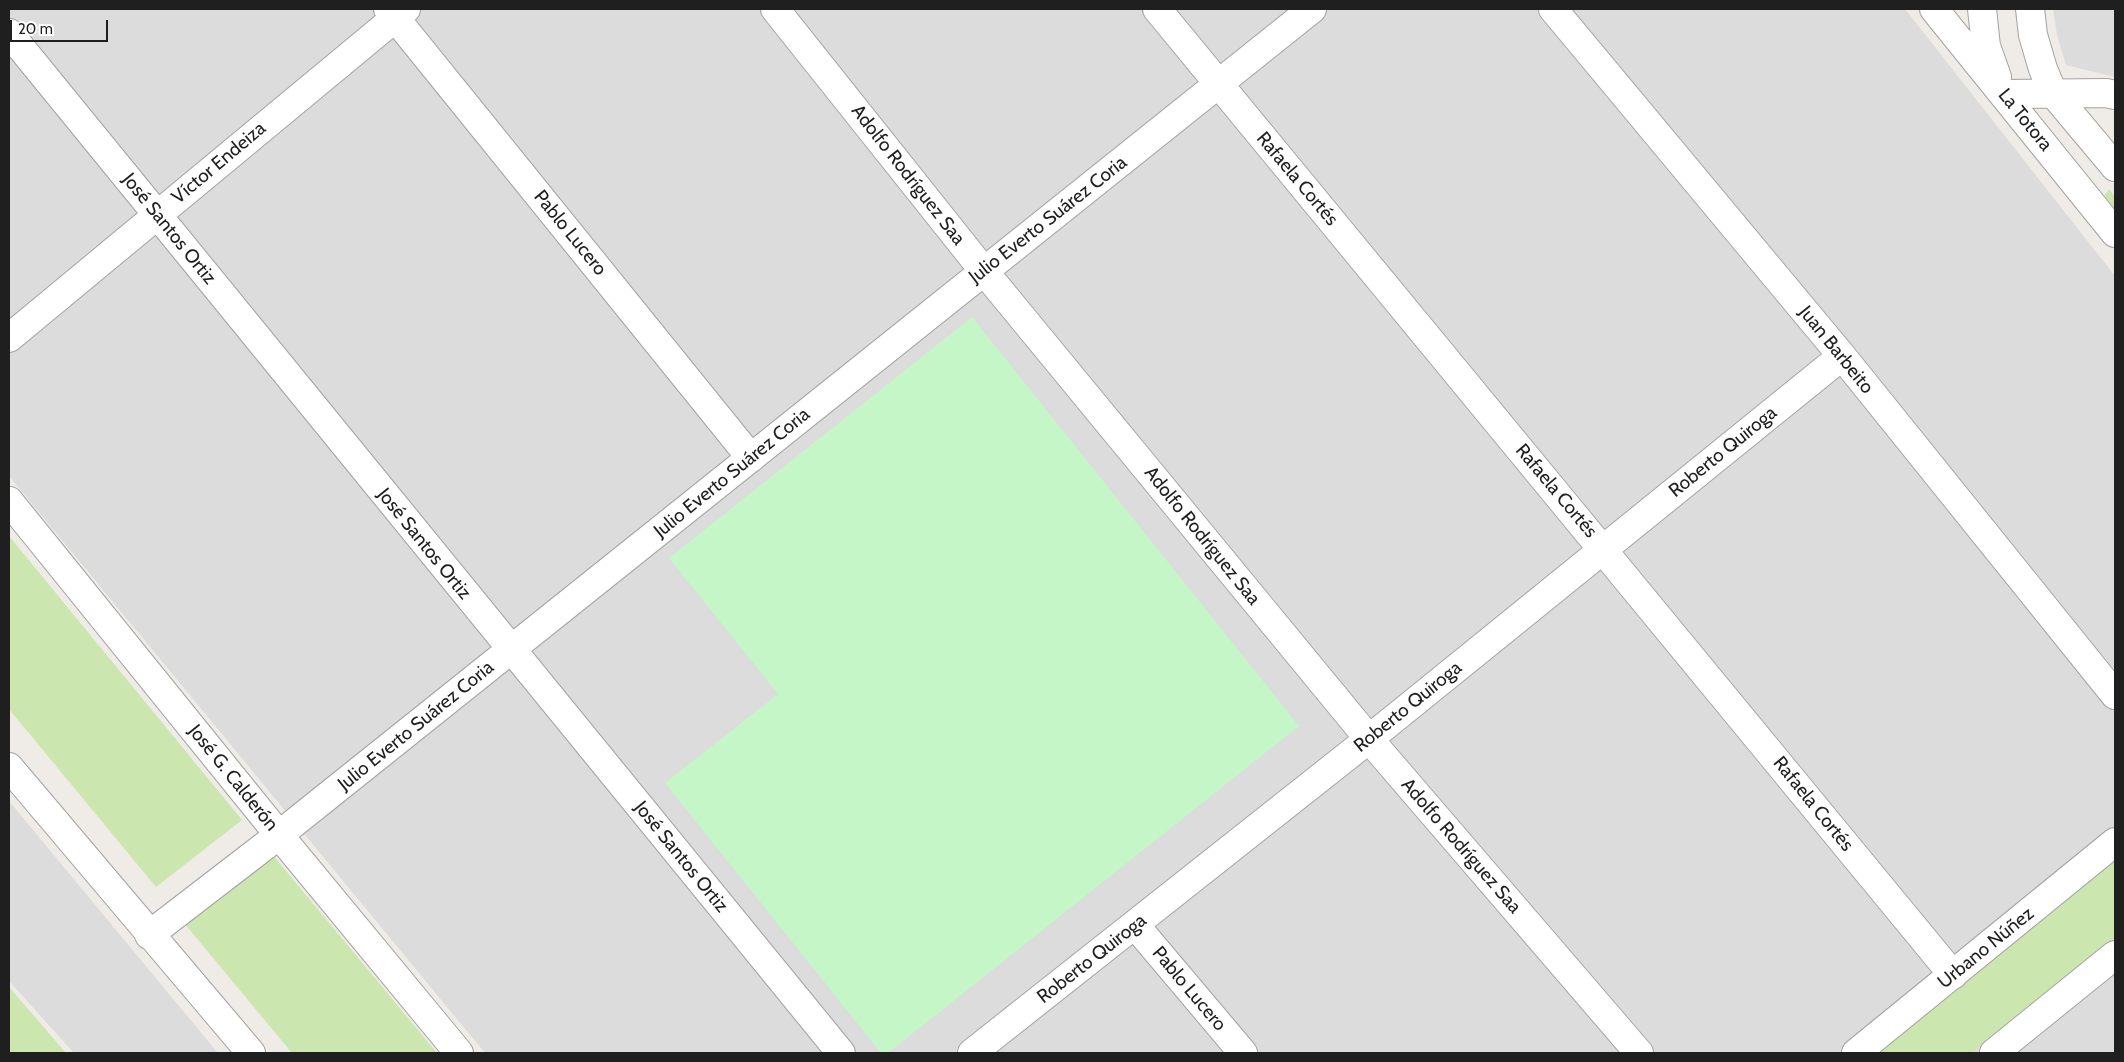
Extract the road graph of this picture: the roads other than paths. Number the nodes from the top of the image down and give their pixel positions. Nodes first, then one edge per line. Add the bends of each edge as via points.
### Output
1 (775, 9) edge
2 (1157, 9) edge
3 (1312, 9) edge
4 (1553, 9) edge
5 (1934, 9) edge
6 (1982, 9) edge
7 (2030, 9) edge
8 (397, 12) edge
9 (9, 33) edge
10 (1219, 85) junction
11 (2053, 93) junction
12 (2005, 94) junction
13 (2115, 95) edge
14 (2115, 167) edge
15 (158, 214) junction
16 (2115, 233) edge
17 (983, 270) junction
18 (9, 338) edge
19 (1842, 356) junction
20 (752, 458) junction
21 (9, 501) edge
22 (1603, 548) junction
23 (511, 650) junction
24 (2115, 695) edge
25 (1369, 739) junction
26 (9, 767) edge
27 (279, 835) junction
28 (2115, 842) edge
29 (1135, 925) junction
30 (149, 935) junction
31 (2115, 955) edge
32 (1953, 974) junction
33 (251, 1053) edge
34 (459, 1053) edge
35 (841, 1053) edge
36 (972, 1053) edge
37 (1243, 1053) edge
38 (1639, 1053) edge
39 (1856, 1053) edge
40 (1994, 1053) edge

1 - 17 street, Adolfo Rodríguez Saa
2 - 10 street, Rafaela Cortés
3 - 10 street, Julio Everto Suárez Coria
4 - 19 street, Juan Barbeito
5 - 12 street, La Totora
6 - 12 street via 1986,46
7 - 11 street, La Totora via 2043,69
8 - 15 street, Víctor Endeiza
8 - 20 street, Pablo Lucero
9 - 15 street, José Santos Ortiz
10 - 17 street, Julio Everto Suárez Coria
10 - 22 street, Rafaela Cortés
11 - 12 street
11 - 13 street
11 - 14 street, La Totora
12 - 16 street, La Totora
15 - 18 street, Víctor Endeiza
15 - 23 street, José Santos Ortiz
17 - 20 street, Julio Everto Suárez Coria
17 - 25 street, Adolfo Rodríguez Saa
19 - 22 street, Roberto Quiroga
19 - 24 street, Juan Barbeito
20 - 23 street, Julio Everto Suárez Coria
21 - 27 street, José G. Calderón
22 - 25 street, Roberto Quiroga
22 - 32 street, Rafaela Cortés
23 - 27 street, Julio Everto Suárez Coria
23 - 35 street, José Santos Ortiz
25 - 29 street, Roberto Quiroga
25 - 38 street, Adolfo Rodríguez Saa
26 - 30 street
27 - 30 street, Julio Everto Suárez Coria
27 - 34 street, José G. Calderón
28 - 32 street, Urbano Núñez
29 - 36 street, Roberto Quiroga
29 - 37 street, Pablo Lucero
30 - 33 street
31 - 40 street
32 - 39 street, Urbano Núñez

